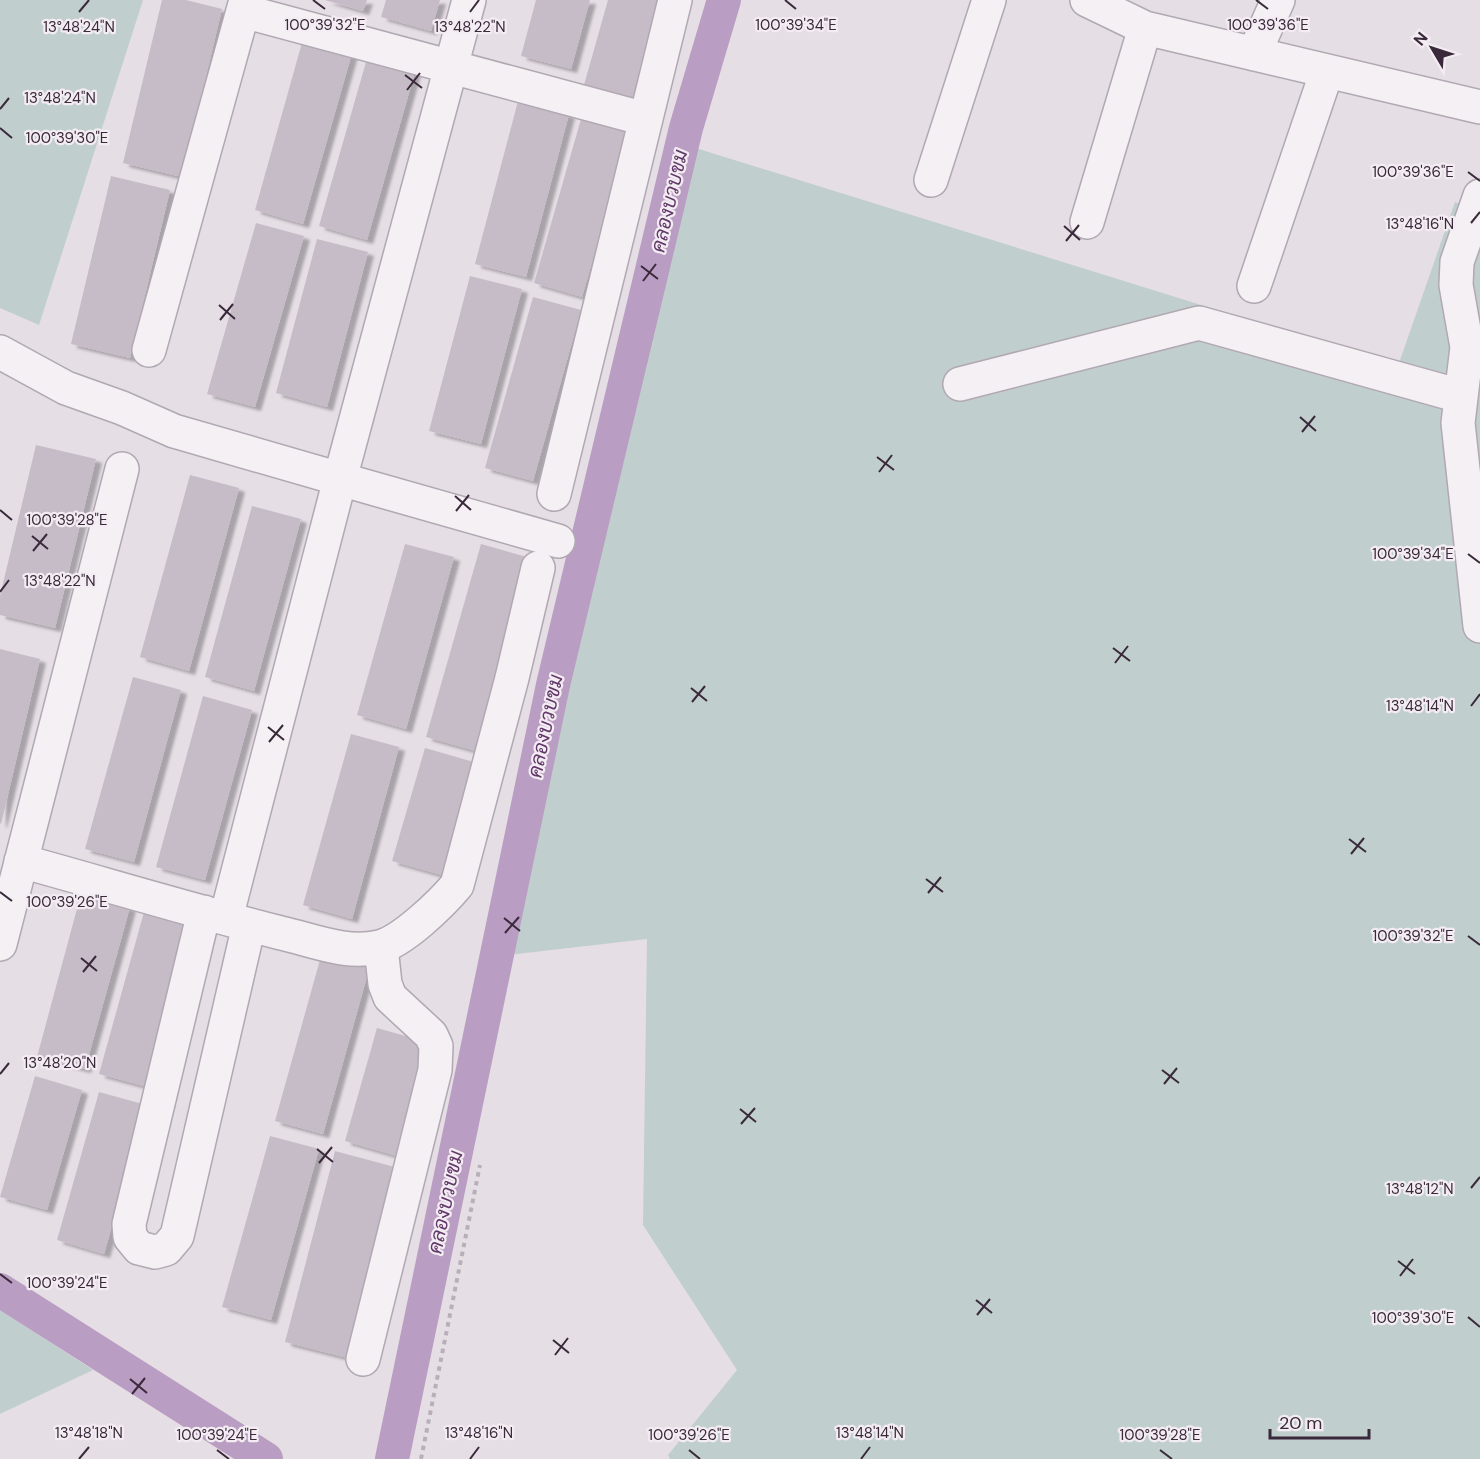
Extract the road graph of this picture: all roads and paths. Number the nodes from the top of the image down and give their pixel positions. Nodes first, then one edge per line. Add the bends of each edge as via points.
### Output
1 (469, 0) edge
2 (675, 0) edge
3 (989, 0) edge
4 (1087, 0) edge
5 (1278, 0) edge
6 (245, 6) edge
7 (1145, 28) junction
8 (1254, 54) junction
9 (450, 66) junction
10 (1327, 71) junction
11 (1480, 107) edge
12 (645, 119) junction
13 (931, 180) dead end
14 (1480, 196) edge
15 (1087, 222) dead end
16 (1468, 266) edge
17 (1254, 286) dead end
18 (1473, 334) edge
19 (149, 350) dead end
20 (0, 352) edge
21 (960, 384) dead end
22 (1460, 396) junction
23 (122, 469) dead end
24 (340, 479) junction
25 (554, 494) dead end
26 (558, 540) dead end
27 (538, 568) dead end
28 (1480, 626) edge
29 (21, 861) junction
30 (226, 918) junction
31 (0, 944) edge
32 (381, 947) junction
33 (480, 1165) dead end
34 (363, 1359) dead end
35 (421, 1459) edge

1 - 9 street
2 - 12 street
3 - 13 street
4 - 7 street
5 - 8 street
6 - 9 street
6 - 19 street
7 - 8 street
7 - 15 street
8 - 10 street
9 - 12 street
9 - 24 street
10 - 11 street
10 - 17 street
12 - 25 street
14 - 16 street
16 - 18 street via 1456,285
18 - 22 street via 1467,347
20 - 24 street via 66,388 174,431
21 - 22 street via 1199,323
22 - 28 street via 1458,423
23 - 29 street
24 - 26 street
24 - 30 street
27 - 32 street via 457,885 442,903
29 - 30 street
29 - 31 street
30 - 30 street via 177,1236 166,1249 154,1252 140,1248 130,1237 129,1224
30 - 32 street via 350,950
32 - 34 street via 390,998 431,1035 436,1046 435,1070
33 - 35 path

